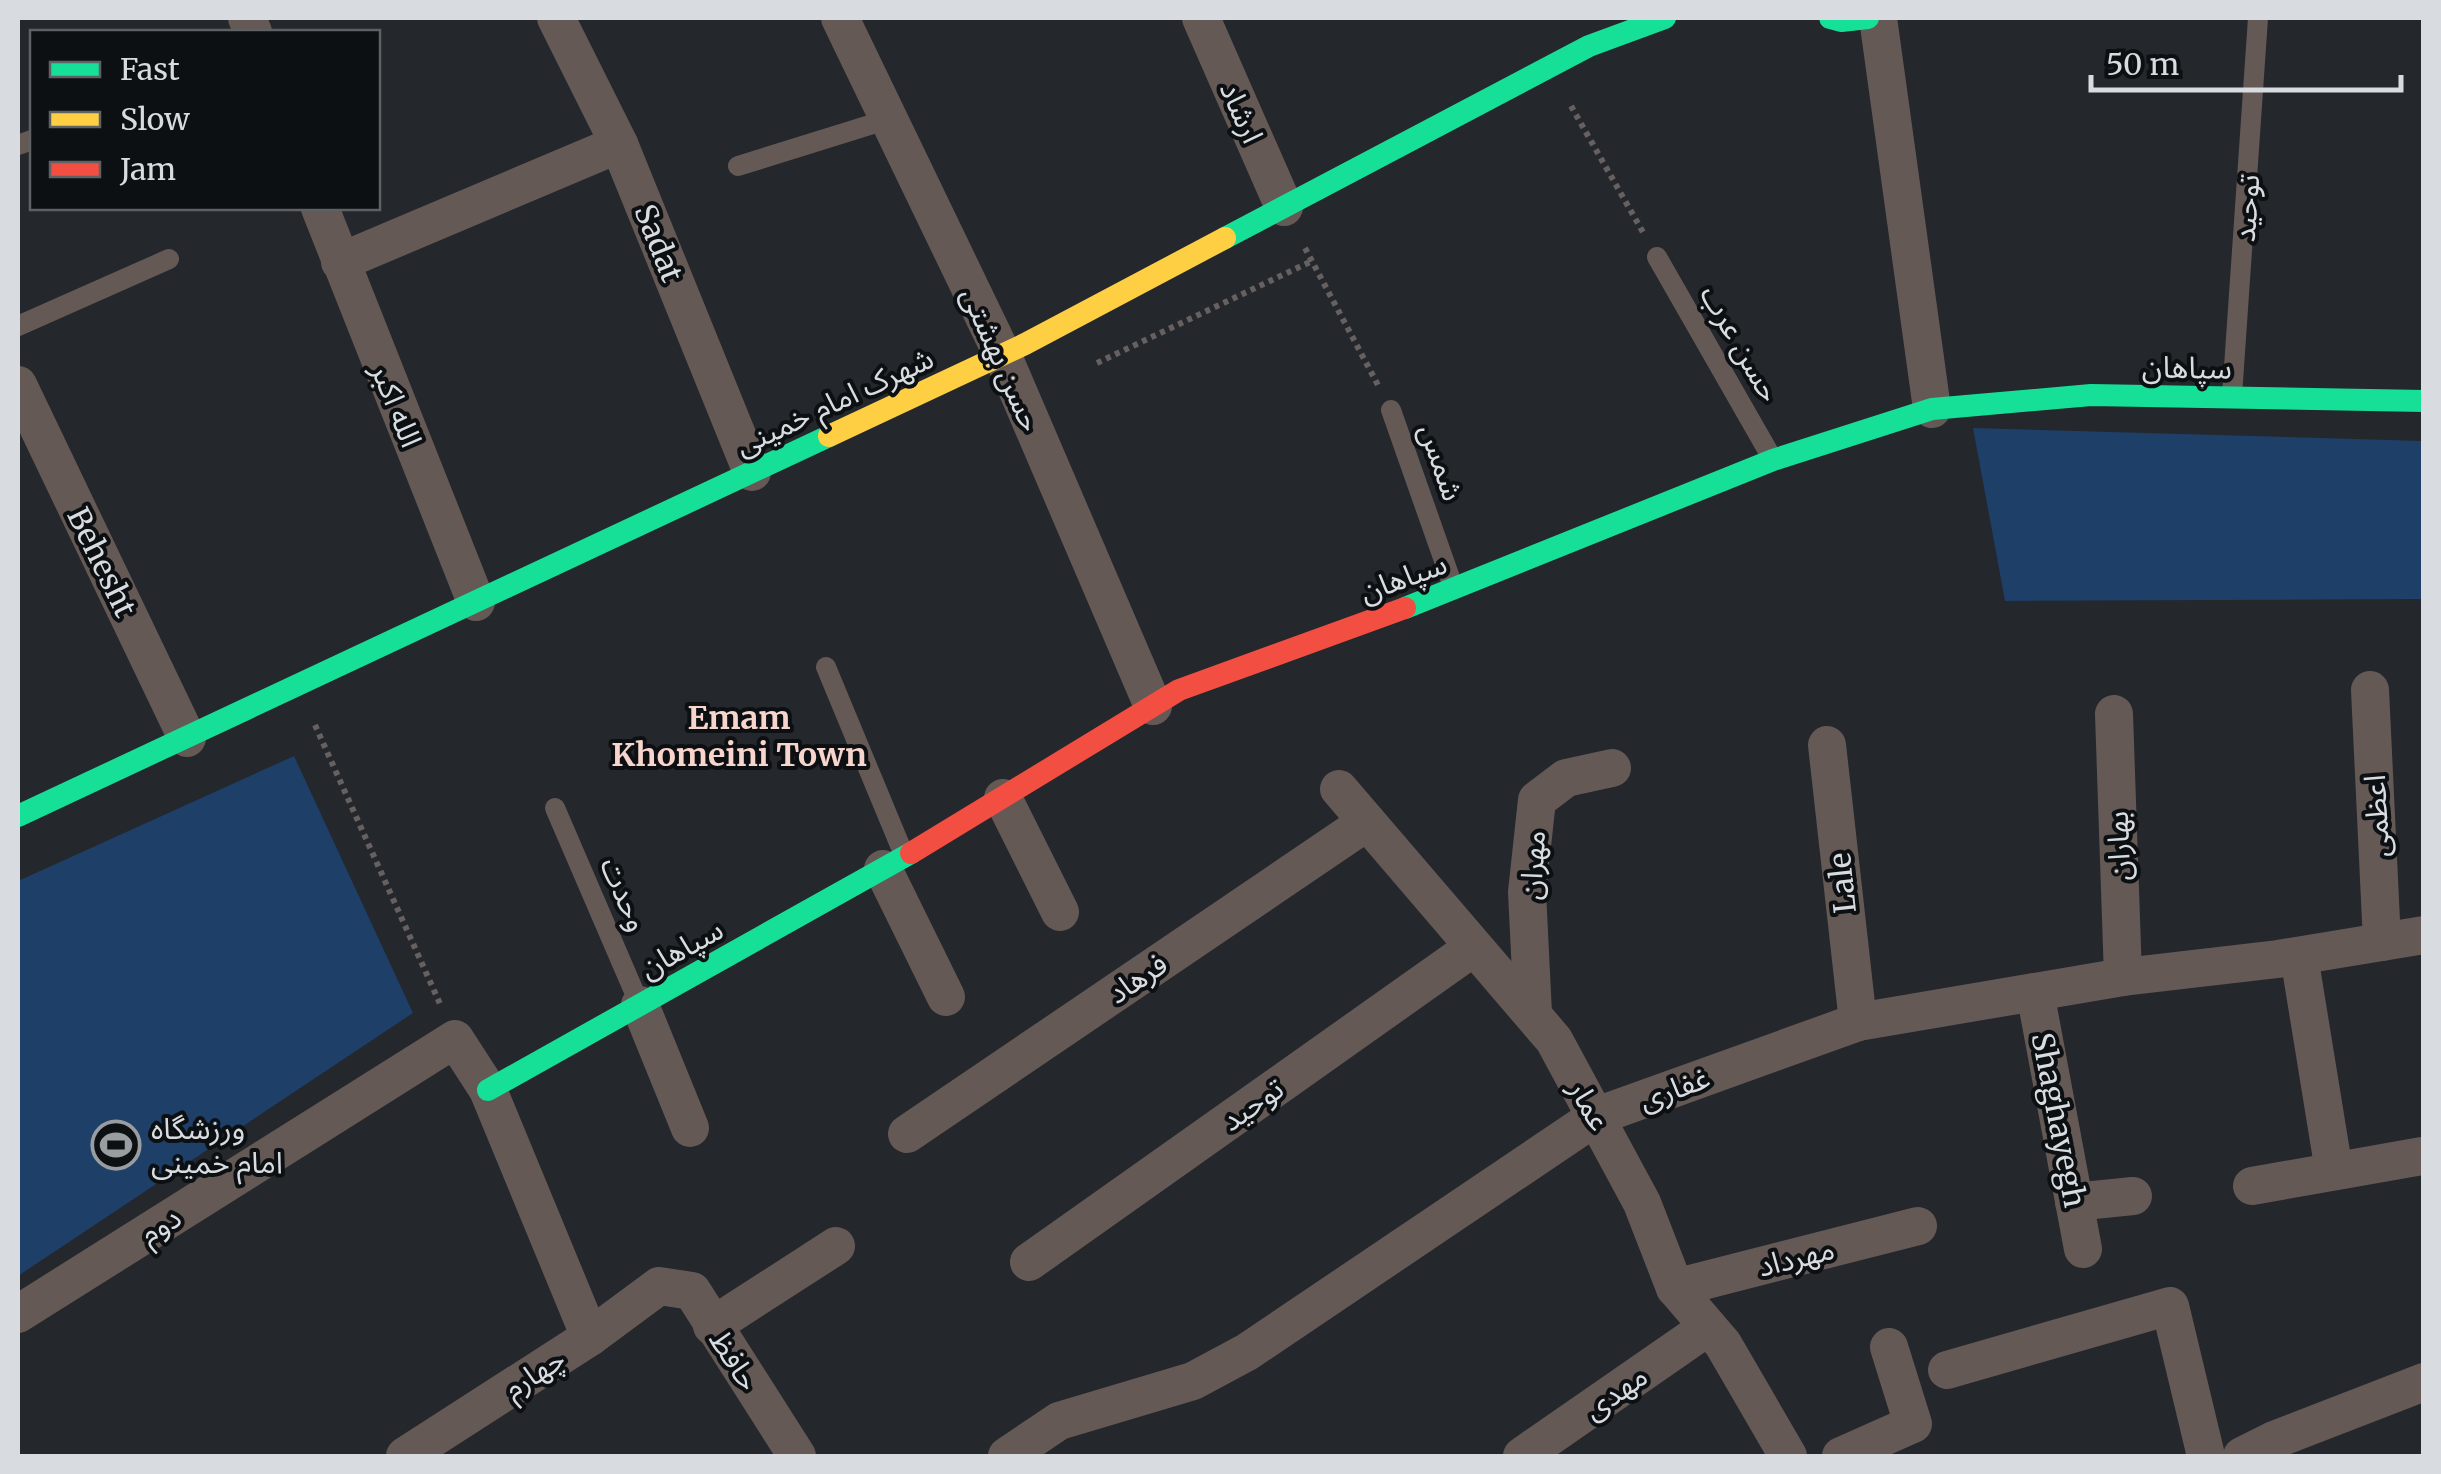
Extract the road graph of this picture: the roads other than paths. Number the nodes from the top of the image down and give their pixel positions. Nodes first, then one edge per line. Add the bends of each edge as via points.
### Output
1 (556, 18) edge
2 (840, 18) edge
3 (1201, 18) edge
4 (1665, 18) edge
5 (1830, 18) edge
6 (1868, 18) edge
7 (1878, 18) edge
8 (2258, 18) edge
9 (1582, 32) edge
10 (889, 120) junction
11 (620, 144) junction
12 (738, 166) dead end
13 (1284, 207) junction
14 (321, 210) edge
15 (1658, 257) road end
16 (169, 260) dead end
17 (340, 262) junction
18 (18, 326) edge
19 (1002, 354) junction
20 (18, 385) edge
21 (2232, 398) junction
22 (2424, 402) edge
23 (1932, 408) junction
24 (1392, 410) road end
25 (1773, 460) junction
26 (752, 472) junction
27 (1455, 590) junction
28 (476, 602) junction
29 (826, 667) dead end
30 (2370, 690) dead end
31 (1153, 706) junction
32 (2114, 714) dead end
33 (187, 738) junction
34 (1827, 745) dead end
35 (1612, 768) dead end
36 (1339, 788) dead end
37 (1004, 798) junction
38 (555, 808) dead end
39 (18, 816) edge
40 (1367, 822) junction
41 (894, 863) junction
42 (1060, 912) dead end
43 (2424, 935) edge
44 (2382, 942) junction
45 (1474, 947) junction
46 (2299, 956) junction
47 (2123, 977) junction
48 (2034, 992) junction
49 (946, 996) dead end
50 (640, 1005) junction
51 (1532, 1014) junction
52 (1858, 1022) junction
53 (488, 1090) junction
54 (1597, 1116) junction
55 (690, 1128) dead end
56 (907, 1134) dead end
57 (2422, 1156) edge
58 (2334, 1171) junction
59 (2252, 1186) dead end
60 (2133, 1196) dead end
61 (2074, 1202) junction
62 (1918, 1226) dead end
63 (836, 1246) dead end
64 (2083, 1249) dead end
65 (1029, 1262) dead end
66 (660, 1286) joint
67 (1674, 1288) junction
68 (18, 1314) edge
69 (712, 1326) junction
70 (1708, 1326) junction
71 (590, 1337) junction
72 (1888, 1347) dead end
73 (1947, 1370) dead end
74 (2424, 1382) edge
75 (405, 1456) edge
76 (797, 1456) edge
77 (1007, 1456) edge
78 (1522, 1456) edge
79 (1788, 1456) edge
80 (1842, 1456) edge
81 (2206, 1456) edge
82 (2242, 1456) edge

1 - 11 street, Sadat
2 - 10 street, حسن بهشتی
3 - 13 street, ارشاد
4 - 9 street, شهرک امام خمینی
5 - 6 street
7 - 23 street
8 - 21 lane, توحید
9 - 13 street, شهرک امام خمینی via 1549,68
10 - 12 lane
10 - 19 street, حسن بهشتی
11 - 17 street
11 - 26 street, Sadat
13 - 19 street, شهرک امام خمینی
14 - 17 street, الله اکبر
15 - 25 lane, حسن عرب
16 - 18 lane
17 - 28 street, الله اکبر
19 - 26 street, شهرک امام خمینی
19 - 31 street, حسن بهشتی
20 - 33 street, Behesht
21 - 22 street, سپاهان
21 - 23 street, سپاهان via 2091,395
23 - 25 street, سپاهان
24 - 27 lane, شمس
25 - 27 street, سپاهان
26 - 28 street, شهرک امام خمینی
27 - 31 street, سپاهان via 1179,690
28 - 33 street, شهرک امام خمینی
29 - 41 lane
30 - 44 street, اعظمی
31 - 37 street, سپاهان
32 - 47 street, بهاران
33 - 39 street, شهرک امام خمینی
34 - 52 street, Lale
35 - 51 street, مهران via 1566,778 1537,800 1527,892
36 - 40 street, عمار
37 - 41 street, سپاهان
37 - 42 street
38 - 50 lane, وحدت
40 - 45 street, عمار
40 - 56 street, فرهاد
41 - 49 street
41 - 50 street, سپاهان
43 - 44 street, غفاری
44 - 46 street, غفاری
45 - 51 street, عمار
45 - 65 street, توحید
46 - 47 street, غفاری
46 - 58 street
47 - 48 street, غفاری
48 - 52 street, غفاری
48 - 61 street, Shaghayegh
50 - 53 street, سپاهان
50 - 55 street
51 - 54 street, عمار
52 - 54 street, غفاری
53 - 68 street, دوم via 456,1039
53 - 71 street
54 - 67 street, عمار via 1642,1203
54 - 77 street, غفاری via 1248,1352 1193,1381 1059,1421
57 - 58 street
58 - 59 street
60 - 61 street
61 - 64 street, Shaghayegh
62 - 67 street, مهرداد
63 - 69 street
66 - 69 street, حافظ via 692,1291
66 - 71 street, چهارم
67 - 70 street, عمار
69 - 76 street, حافظ
70 - 78 street, مهدی
70 - 79 street, عمار
71 - 75 street, چهارم
72 - 80 street via 1912,1424
73 - 81 street via 2170,1306
74 - 82 street

